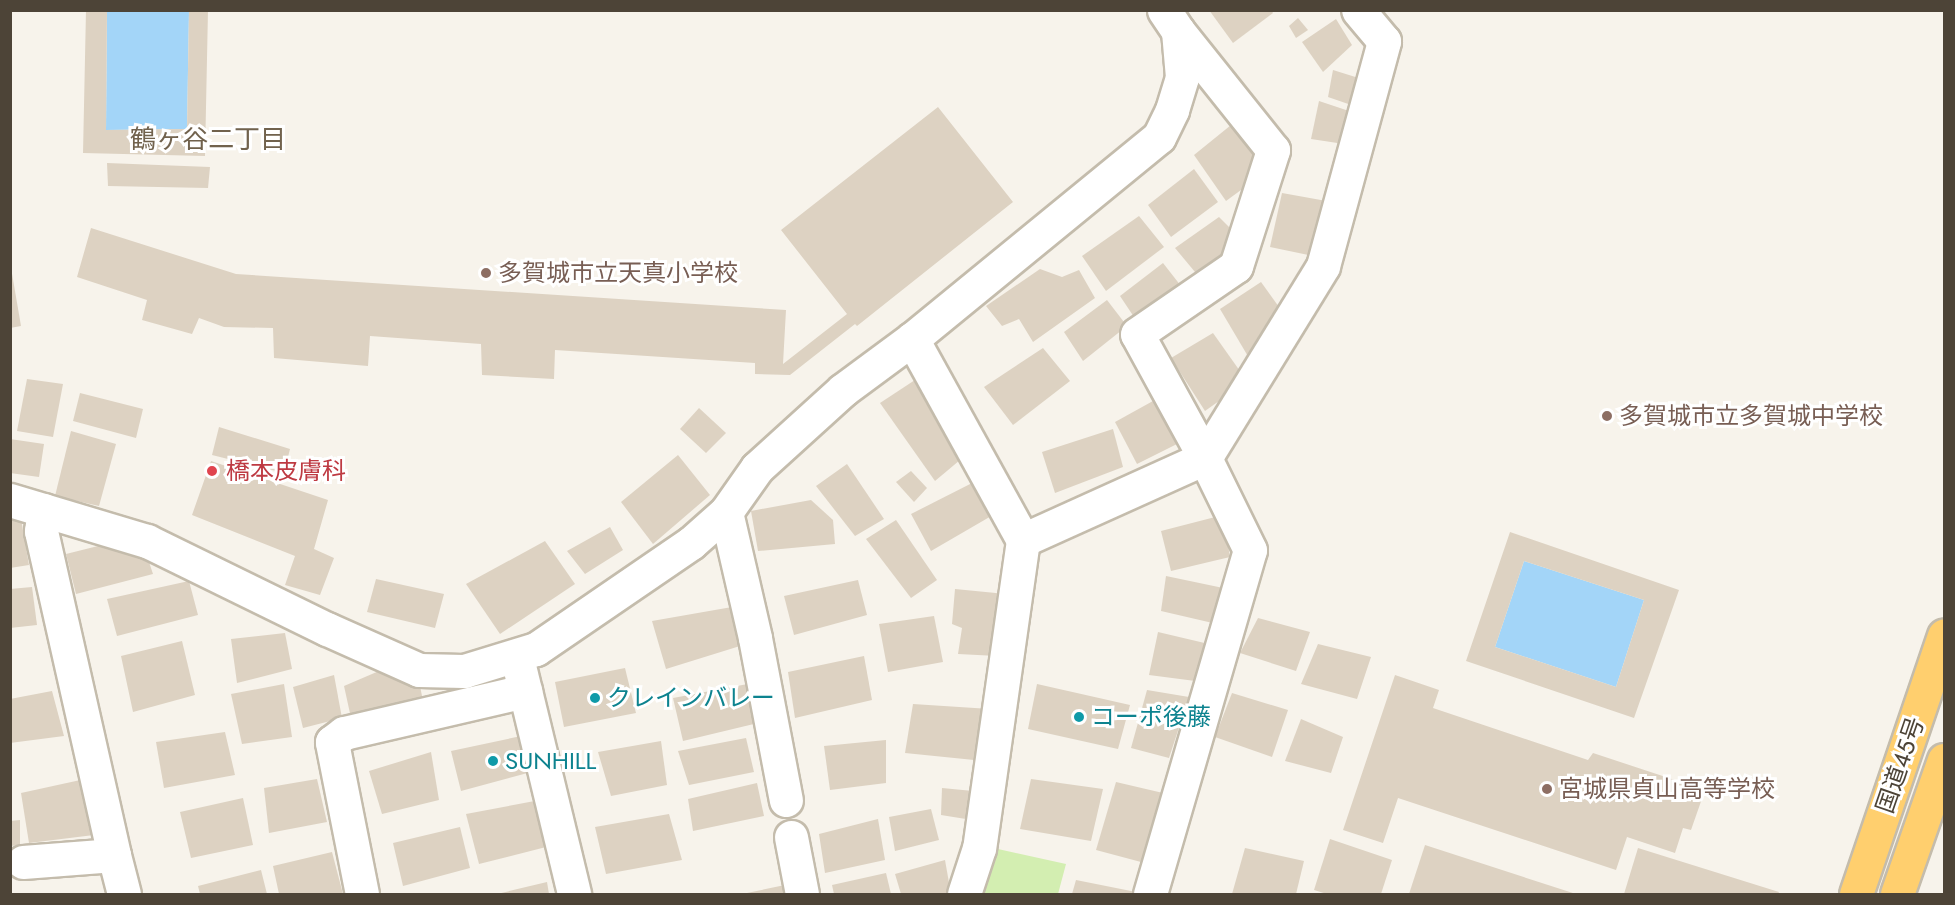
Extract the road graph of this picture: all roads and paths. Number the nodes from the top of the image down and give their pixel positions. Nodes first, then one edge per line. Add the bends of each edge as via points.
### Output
1 (1358, 10) edge
2 (1171, 21) edge
3 (912, 339) junction
4 (1205, 458) junction
5 (10, 500) edge
6 (45, 510) junction
7 (726, 512) junction
8 (1023, 540) junction
9 (1944, 636) edge
10 (517, 656) junction
11 (525, 691) junction
12 (1944, 760) edge
13 (786, 800) dead end
14 (791, 837) dead end
15 (114, 855) junction
16 (23, 862) dead end
17 (124, 894) edge
18 (362, 894) edge
19 (574, 894) edge
20 (802, 894) edge
21 (964, 894) edge
22 (1150, 894) edge
23 (1856, 894) edge
24 (1898, 894) edge

1 - 4 street via 1384,40 1323,266
2 - 3 street via 1182,77 1159,137
2 - 4 street via 1273,150 1236,266 1137,334
3 - 7 street via 843,390 757,468
3 - 8 street
4 - 8 street
4 - 22 street via 1250,550
5 - 6 street
6 - 10 street via 147,541 419,670 464,671
6 - 15 street via 41,531
7 - 10 street via 662,563 536,649
7 - 13 street
8 - 21 street via 979,848
9 - 23 highway, 国道45号
10 - 11 street
11 - 18 street via 344,733 332,742
11 - 19 street
12 - 24 highway, 国道45号
14 - 20 street
15 - 16 street
15 - 17 street

